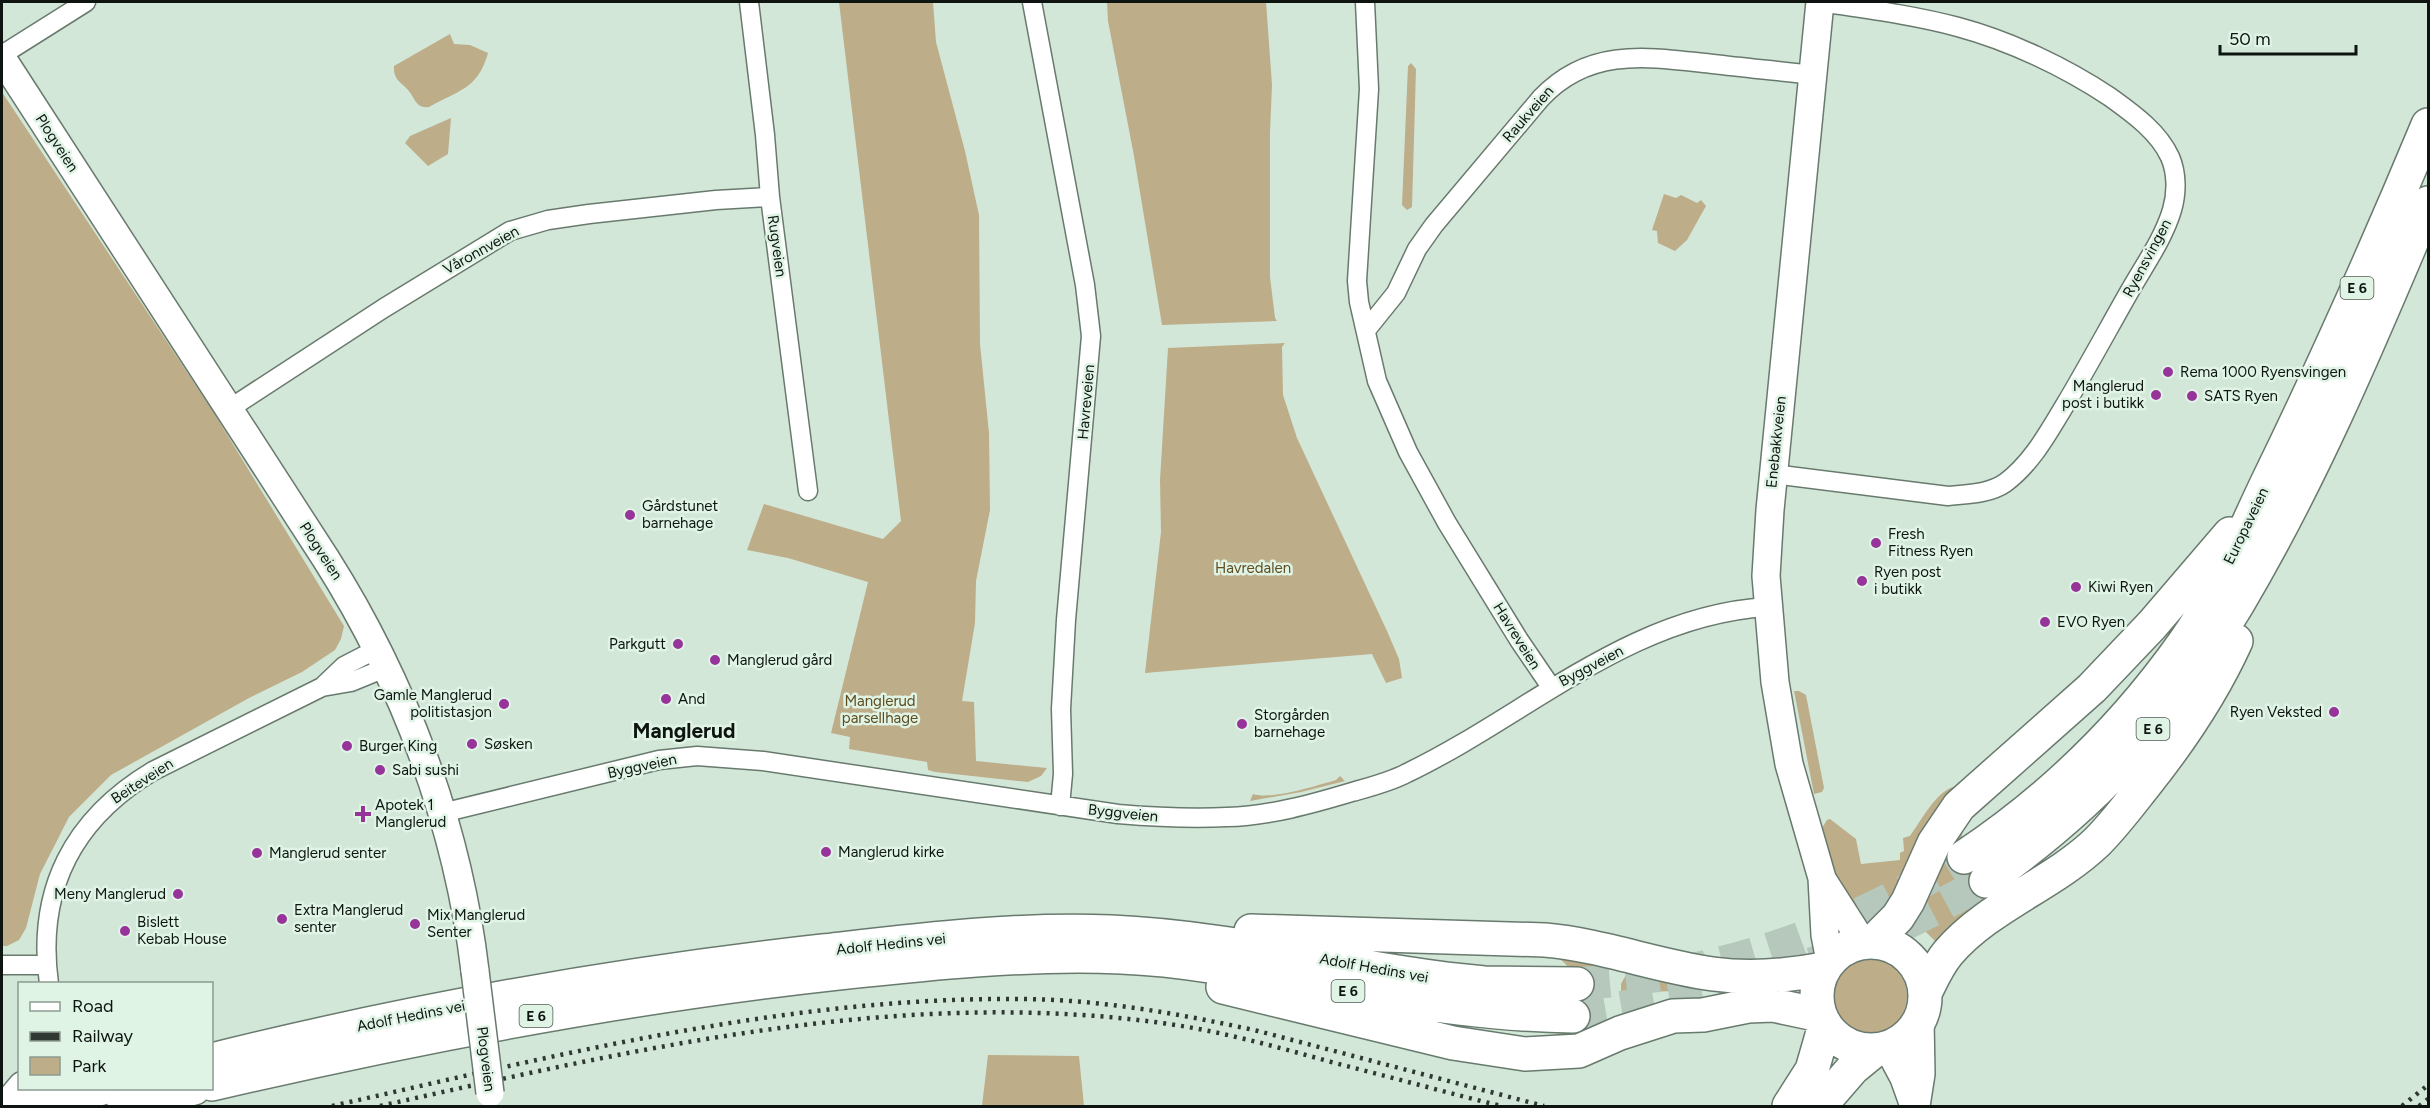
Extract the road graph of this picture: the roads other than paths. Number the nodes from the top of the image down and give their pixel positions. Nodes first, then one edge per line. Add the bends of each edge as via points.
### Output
1 (86, 2) edge
2 (749, 2) edge
3 (1032, 2) edge
4 (1365, 2) edge
5 (1820, 2) edge
6 (2, 56) edge
7 (1813, 75) junction
8 (2428, 125) edge
9 (770, 197) junction
10 (2428, 203) edge
11 (1366, 329) junction
12 (229, 409) junction
13 (1773, 474) junction
14 (808, 491) dead end
15 (2257, 504) junction
16 (2276, 539) junction
17 (1767, 607) junction
18 (381, 658) junction
19 (1551, 687) junction
20 (1060, 806) junction
21 (442, 813) junction
22 (1964, 856) tunnel mouth
23 (1822, 878) junction
24 (1986, 881) tunnel mouth
25 (1168, 935) junction
26 (1868, 942) junction
27 (1123, 957) junction
28 (2, 965) edge
29 (46, 965) junction
30 (1827, 965) junction
31 (49, 982) edge
32 (1577, 984) tunnel mouth
33 (1923, 1006) junction
34 (1573, 1016) tunnel mouth
35 (1823, 1020) junction
36 (1882, 1049) junction
37 (213, 1060) edge
38 (213, 1084) edge
39 (23, 1090) edge
40 (98, 1090) edge
41 (190, 1090) edge
42 (491, 1100) edge
43 (9, 1107) edge
44 (38, 1107) edge
45 (124, 1107) edge
46 (1790, 1107) edge
47 (1820, 1107) edge
48 (1915, 1107) edge

1 - 6 street
2 - 9 street, Rugveien
3 - 20 street, Havreveien via 1091,336 1066,620
4 - 11 street, Havreveien via 1368,96 1357,281
5 - 7 main road, Enebakkveien
5 - 13 street, Ryensvingen via 1960,27 2080,77 2153,132 2170,156 2175,189 2173,208 2161,237 2093,358 2034,454 2003,484 1977,494 1948,495
6 - 12 main road, Plogveien
7 - 11 street, Raukveien via 1638,56 1593,64 1555,83 1434,225 1417,249 1396,293
7 - 13 main road, Enebakkveien
8 - 15 highway, Europaveien / E 6
9 - 12 street, Våronnveien via 589,214 510,231
9 - 14 street, Rugveien
10 - 16 highway, Europaveien / E 6 via 2369,343
11 - 19 street, Havreveien via 1377,381 1408,452 1447,523
12 - 18 main road, Plogveien via 346,591
13 - 17 main road, Enebakkveien
15 - 22 highway, Europaveien / E 6 via 2200,618 2145,693 2088,758 2046,796
15 - 26 highway, E 6 via 2092,688 1959,806 1934,843 1898,917
16 - 24 highway, Europaveien / E 6 via 2206,656 2153,729 2069,817
16 - 33 highway, E 6 via 2226,664 2174,749 2097,842 1969,933 1948,953
17 - 19 street, Byggveien via 1748,608 1675,627 1629,645
17 - 23 main road, Enebakkveien via 1789,764
18 - 21 main road, Plogveien
18 - 29 street, Beiteveien via 344,666 322,687 153,771 106,804 83,832 56,882 47,918
19 - 20 street, Byggveien via 1408,773 1314,803 1230,818 1161,818
20 - 21 street, Byggveien via 763,761 697,756 659,760
21 - 42 main road, Plogveien, bridge via 463,898
23 - 26 main road, Enebakkveien
23 - 30 main road, Enebakkveien
25 - 30 highway, E 6 via 1280,931 1523,938 1586,945 1712,974 1770,976
25 - 32 highway, Adolf Hedins vei / E 6 via 1447,980
25 - 37 highway, Adolf Hedins vei / E 6 via 1082,931 1006,934 730,962 496,999 318,1034
26 - 30 highway, E 6 via 1850,946
26 - 33 highway via 1896,948 1914,963 1922,977
27 - 34 highway, Adolf Hedins vei / E 6 via 1216,966 1480,1011
27 - 35 highway, E 6 via 1246,994 1453,1043 1525,1054 1579,1051 1673,1017 1748,1006 1773,1005
27 - 38 highway, Adolf Hedins vei / E 6 via 965,961 731,986 395,1042
28 - 29 street
29 - 31 street, Beiteveien
30 - 35 highway via 1817,991
33 - 36 highway, E 6 via 1911,1034
33 - 48 main road via 1921,1074
35 - 36 highway, E 6 via 1832,1034 1852,1047
35 - 46 highway via 1812,1070
36 - 47 highway, E 6 via 1853,1068
36 - 48 main road via 1901,1072
39 - 43 highway
40 - 44 highway
41 - 45 highway

